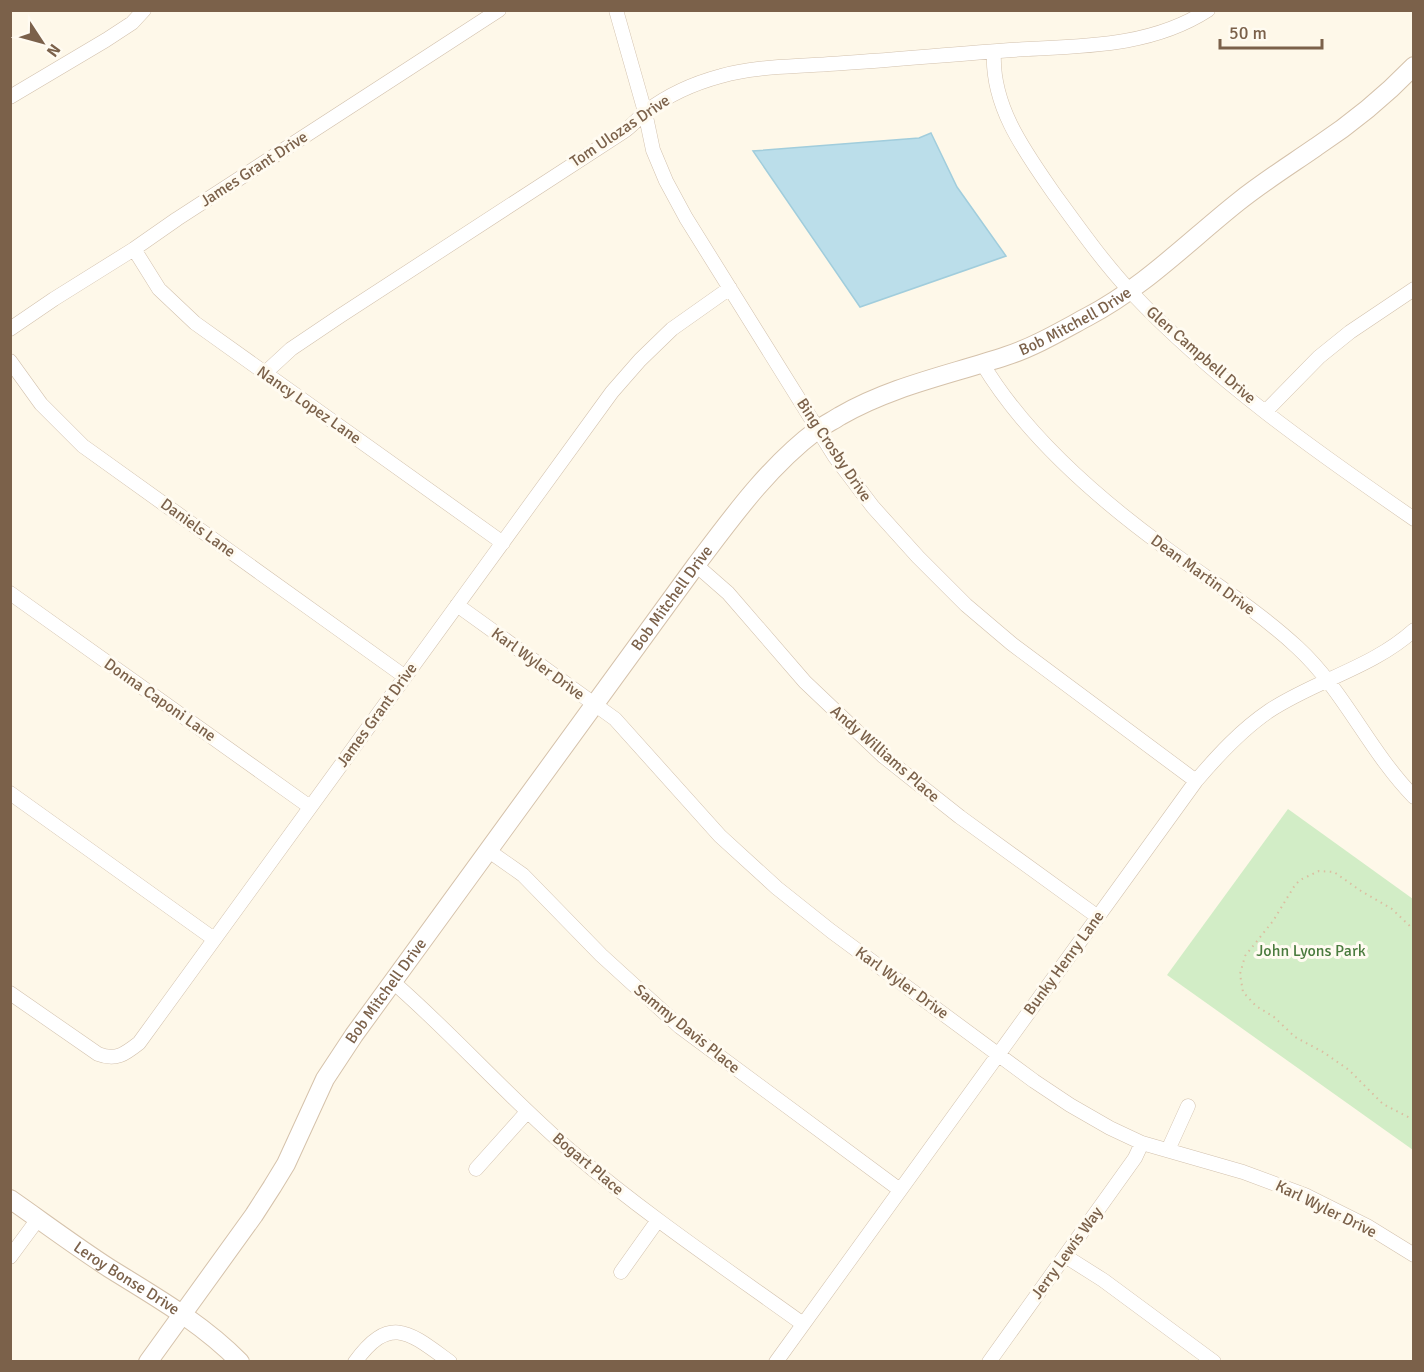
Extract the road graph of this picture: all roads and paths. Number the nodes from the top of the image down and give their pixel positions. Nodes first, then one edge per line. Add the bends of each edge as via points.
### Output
1 (144, 10) edge
2 (499, 10) edge
3 (616, 10) edge
4 (1208, 10) edge
5 (994, 52) junction
6 (1413, 66) edge
7 (10, 97) edge
8 (645, 112) junction
9 (134, 249) junction
10 (730, 288) junction
11 (1413, 289) edge
12 (1129, 290) junction
13 (10, 329) edge
14 (10, 361) edge
15 (982, 363) junction
16 (265, 373) junction
17 (1266, 411) junction
18 (817, 429) junction
19 (1413, 519) edge
20 (502, 543) junction
21 (696, 565) junction
22 (10, 593) edge
23 (457, 605) junction
24 (1413, 630) edge
25 (404, 676) junction
26 (1329, 681) junction
27 (594, 705) junction
28 (1196, 781) junction
29 (10, 793) edge
30 (1413, 796) edge
31 (310, 807) junction
32 (489, 850) junction
33 (1098, 917) junction
34 (1413, 930) edge
35 (214, 939) junction
36 (393, 982) junction
37 (10, 993) edge
38 (998, 1055) junction
39 (1188, 1106) dead end
40 (527, 1112) junction
41 (1413, 1120) edge
42 (1142, 1143) junction
43 (1168, 1150) junction
44 (476, 1169) dead end
45 (900, 1190) junction
46 (10, 1199) edge
47 (38, 1219) junction
48 (658, 1220) junction
49 (1413, 1255) edge
50 (1065, 1256) junction
51 (10, 1257) edge
52 (621, 1272) dead end
53 (181, 1315) junction
54 (803, 1324) junction
55 (148, 1362) edge
56 (240, 1362) edge
57 (355, 1362) edge
58 (450, 1362) edge
59 (776, 1362) edge
60 (989, 1362) edge
61 (1214, 1362) edge

1 - 7 street via 106,40
2 - 9 street, James Grant Drive
3 - 8 street, Bing Crosby Drive
4 - 5 street, Tom Ulozas Drive via 1174,29 1130,40
5 - 8 street, Tom Ulozas Drive via 736,72 677,93
5 - 12 street, Glen Campbell Drive via 994,82 1000,102 1022,145 1081,231
6 - 12 street, Bob Mitchell Drive via 1346,126 1239,201
8 - 10 street, Bing Crosby Drive via 653,150 666,181
8 - 16 street, Tom Ulozas Drive via 623,132 291,349
9 - 13 street, James Grant Drive
9 - 16 street, Nancy Lopez Lane via 168,298 195,323
10 - 18 street, Bing Crosby Drive
10 - 20 street, James Grant Drive via 672,329 640,360
11 - 17 street via 1319,357
12 - 15 street, Bob Mitchell Drive via 1040,342
12 - 17 street, Glen Campbell Drive via 1230,385
14 - 25 street, Daniels Lane via 41,405 83,446
15 - 18 street, Bob Mitchell Drive via 887,393
15 - 26 street, Dean Martin Drive via 1002,395 1074,471 1161,546 1297,646
16 - 20 street, Nancy Lopez Lane
17 - 19 street, Glen Campbell Drive
18 - 21 street, Bob Mitchell Drive via 767,474
18 - 28 street, Bing Crosby Drive via 873,507 966,605 1012,644
20 - 23 street, James Grant Drive
21 - 27 street, Bob Mitchell Drive
21 - 33 street, Andy Williams Place via 728,593 806,682 883,756
22 - 31 street, Donna Caponi Lane
23 - 25 street, James Grant Drive
23 - 27 street, Karl Wyler Drive
24 - 26 street, Bunky Henry Lane via 1371,660
25 - 31 street, James Grant Drive
26 - 28 street, Bunky Henry Lane via 1269,711 1221,752
26 - 30 street, Dean Martin Drive via 1381,759
27 - 32 street, Bob Mitchell Drive
27 - 38 street, Karl Wyler Drive via 615,720 720,836 777,888
28 - 33 street, Bunky Henry Lane
29 - 35 street
31 - 35 street, James Grant Drive
32 - 36 street, Bob Mitchell Drive
32 - 45 street, Sammy Davis Place via 523,875 601,955 680,1027
33 - 38 street, Bunky Henry Lane
34 - 41 path via 1392,909 1340,875 1319,871 1295,885 1245,956 1240,974 1243,992 1256,1006 1295,1037 1349,1070 1383,1104
35 - 37 street, James Grant Drive via 139,1043 119,1056 106,1057 89,1049
36 - 40 street, Bogart Place
36 - 53 street, Bob Mitchell Drive via 325,1079 272,1187
38 - 42 street, Karl Wyler Drive via 1070,1105
38 - 45 street, Bunky Henry Lane
39 - 43 street
40 - 44 street
40 - 48 street, Bogart Place
42 - 43 street, Karl Wyler Drive
42 - 50 street, Jerry Lewis Way
43 - 49 street, Karl Wyler Drive via 1305,1195 1367,1226
45 - 54 street, Bunky Henry Lane
46 - 47 street, Leroy Bonse Drive
47 - 51 street
47 - 53 street, Leroy Bonse Drive
48 - 52 street
48 - 54 street, Bogart Place
50 - 60 street, Jerry Lewis Way
50 - 61 street
53 - 55 street, Bob Mitchell Drive
53 - 56 street, Leroy Bonse Drive
54 - 59 street, Bunky Henry Lane
57 - 58 street via 373,1340 393,1332 417,1340

